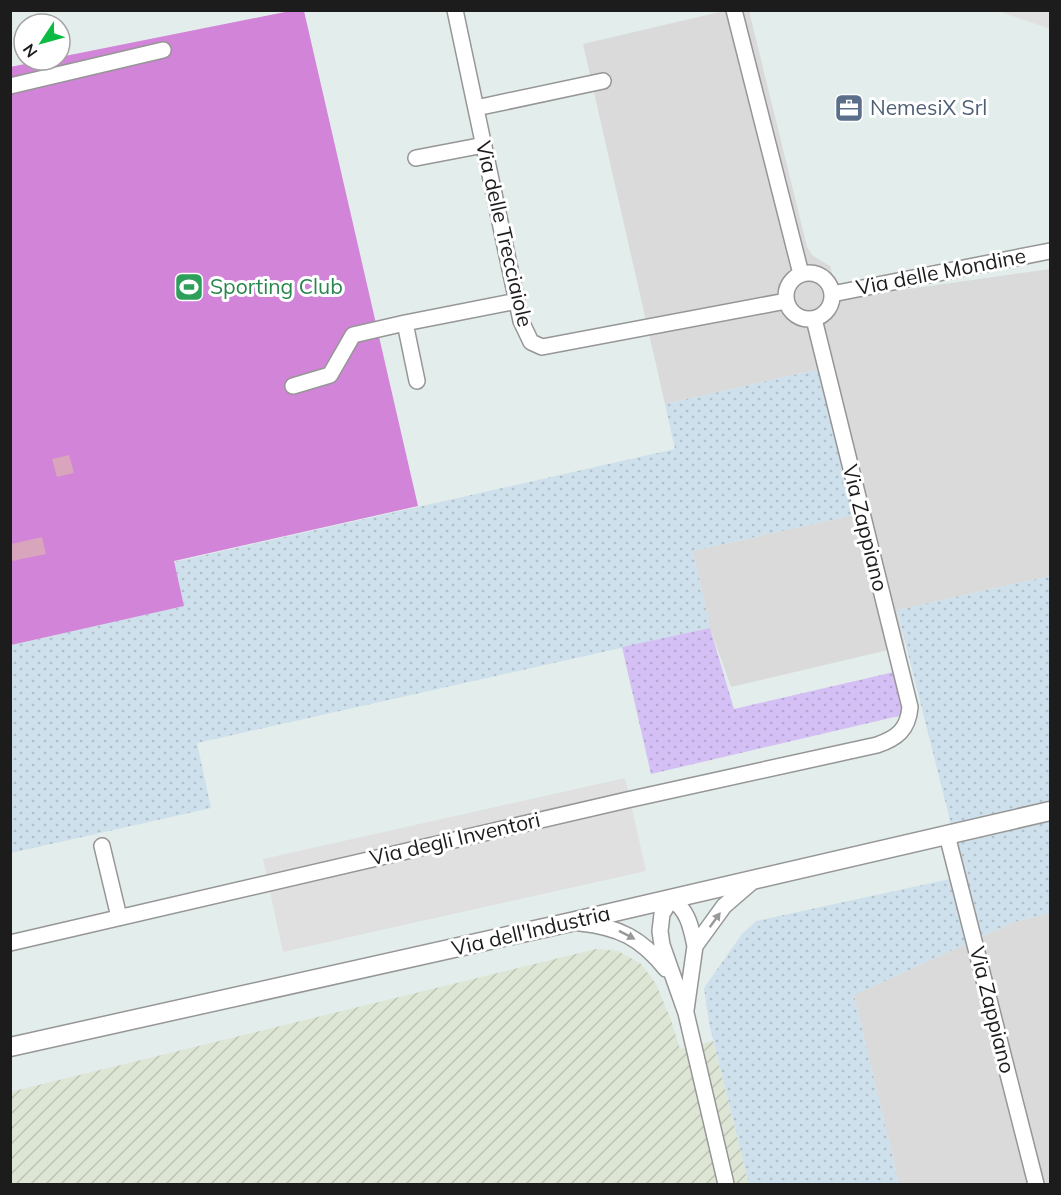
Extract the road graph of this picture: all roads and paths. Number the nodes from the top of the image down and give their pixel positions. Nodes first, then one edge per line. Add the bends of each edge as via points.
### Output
1 (456, 10) edge
2 (734, 10) edge
3 (163, 50) dead end
4 (603, 81) dead end
5 (10, 86) edge
6 (476, 108) junction
7 (484, 145) junction
8 (417, 158) dead end
9 (1050, 251) edge
10 (801, 274) junction
11 (832, 294) junction
12 (517, 301) junction
13 (786, 301) junction
14 (814, 319) junction
15 (405, 323) junction
16 (417, 381) dead end
17 (293, 386) dead end
18 (899, 735) joint
19 (1050, 811) edge
20 (947, 836) junction
21 (102, 846) dead end
22 (755, 879) junction
23 (671, 899) junction
24 (119, 917) junction
25 (571, 922) junction
26 (10, 943) edge
27 (695, 946) junction
28 (686, 1013) junction
29 (10, 1047) edge
30 (726, 1185) edge
31 (1036, 1185) edge

1 - 6 street, Via delle Trecciaiole
2 - 10 street
3 - 5 street
4 - 6 street
6 - 7 street, Via delle Trecciaiole
7 - 8 street
7 - 12 street, Via delle Trecciaiole
9 - 11 street, Via delle Mondine
10 - 11 street via 821,276
10 - 13 street via 787,287
11 - 14 street via 825,312
12 - 13 street, Via delle Trecciaiole via 525,334 542,347
12 - 15 street
13 - 14 street via 799,317
14 - 18 street, Via Zappiano via 910,707 909,719
15 - 16 street
15 - 17 street via 353,335 330,375
18 - 24 street, Via degli Inventori via 877,745
19 - 20 street, Via dell'Industria
20 - 22 street, Via dell'Industria
20 - 31 street, Via Zappiano
21 - 24 street
22 - 23 street, Via dell'Industria
27 -> 22 street via 724,906
23 - 25 street, Via dell'Industria
23 - 27 street via 680,905 691,924
23 - 28 street via 662,914 660,931
24 - 26 street, Via degli Inventori
25 -> 28 street via 607,926 640,942 666,970
25 - 29 street, Via dell'Industria
27 - 28 street
28 - 30 street

